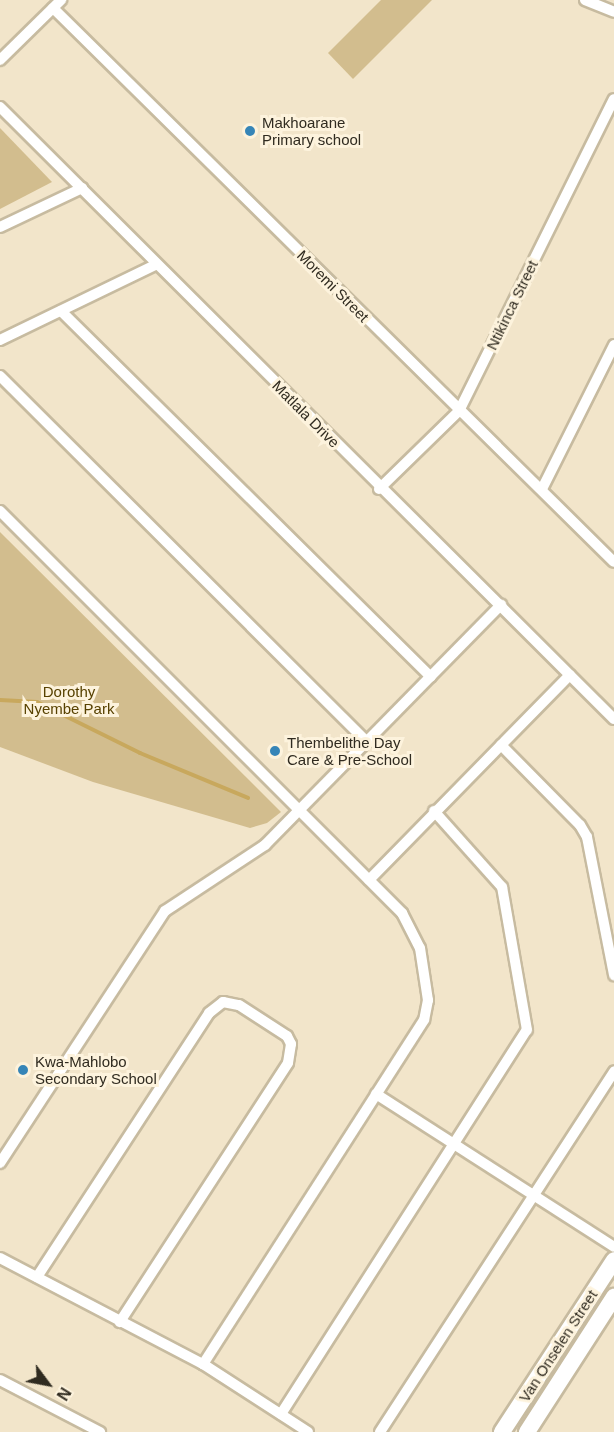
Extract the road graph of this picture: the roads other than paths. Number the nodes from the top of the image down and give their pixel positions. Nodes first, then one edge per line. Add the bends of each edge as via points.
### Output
1 (585, 0) edge
2 (57, 4) edge
3 (614, 12) edge
4 (0, 60) edge
5 (614, 99) edge
6 (0, 107) edge
7 (82, 188) junction
8 (0, 227) edge
9 (157, 264) junction
10 (62, 311) junction
11 (0, 340) edge
12 (614, 345) edge
13 (0, 376) edge
14 (459, 411) junction
15 (379, 489) junction
16 (542, 489) junction
17 (0, 511) edge
18 (614, 562) edge
19 (501, 605) junction
20 (570, 675) junction
21 (431, 677) junction
22 (614, 719) edge
23 (367, 742) junction
24 (501, 746) junction
25 (299, 810) junction
26 (434, 811) junction
27 (369, 880) junction
28 (614, 975) edge
29 (614, 1071) edge
30 (376, 1094) junction
31 (456, 1144) junction
32 (0, 1163) edge
33 (534, 1193) junction
34 (614, 1247) edge
35 (0, 1258) edge
36 (614, 1260) edge
37 (38, 1277) junction
38 (614, 1297) edge
39 (120, 1322) junction
40 (203, 1364) junction
41 (0, 1380) edge
42 (281, 1414) junction
43 (100, 1432) edge
44 (308, 1432) edge
45 (380, 1432) edge
46 (502, 1432) edge
47 (527, 1432) edge

1 - 3 street
2 - 4 street
2 - 14 street, Moremi Street
5 - 14 street, Ntikinca Street
6 - 7 street, Matlala Drive
7 - 8 street
7 - 9 street, Matlala Drive
9 - 10 street
9 - 15 street, Matlala Drive
10 - 11 street
10 - 21 street
12 - 16 street
13 - 23 street
14 - 15 street, Ntikinca Street
14 - 16 street, Moremi Street
15 - 19 street, Matlala Drive
16 - 18 street, Moremi Street
17 - 25 street
19 - 20 street, Matlala Drive
19 - 21 street
20 - 22 street, Matlala Drive
20 - 24 street
21 - 23 street
23 - 25 street
24 - 26 street
24 - 28 street via 580,825 587,837
25 - 27 street
25 - 32 street via 249,859 165,910
26 - 27 street
26 - 31 street via 502,886 527,1019 519,1048
27 - 30 street via 412,928 428,1000 424,1020
29 - 33 street
30 - 31 street
30 - 40 street
31 - 33 street
31 - 42 street
33 - 34 street
33 - 45 street
35 - 37 street
36 - 46 main road, Van Onselen Street
37 - 39 street
37 - 39 street via 209,1013 223,1002 239,1005 287,1036 291,1044 288,1063
38 - 47 main road, Van Onselen Street
39 - 40 street
40 - 42 street
41 - 43 street
42 - 44 street

